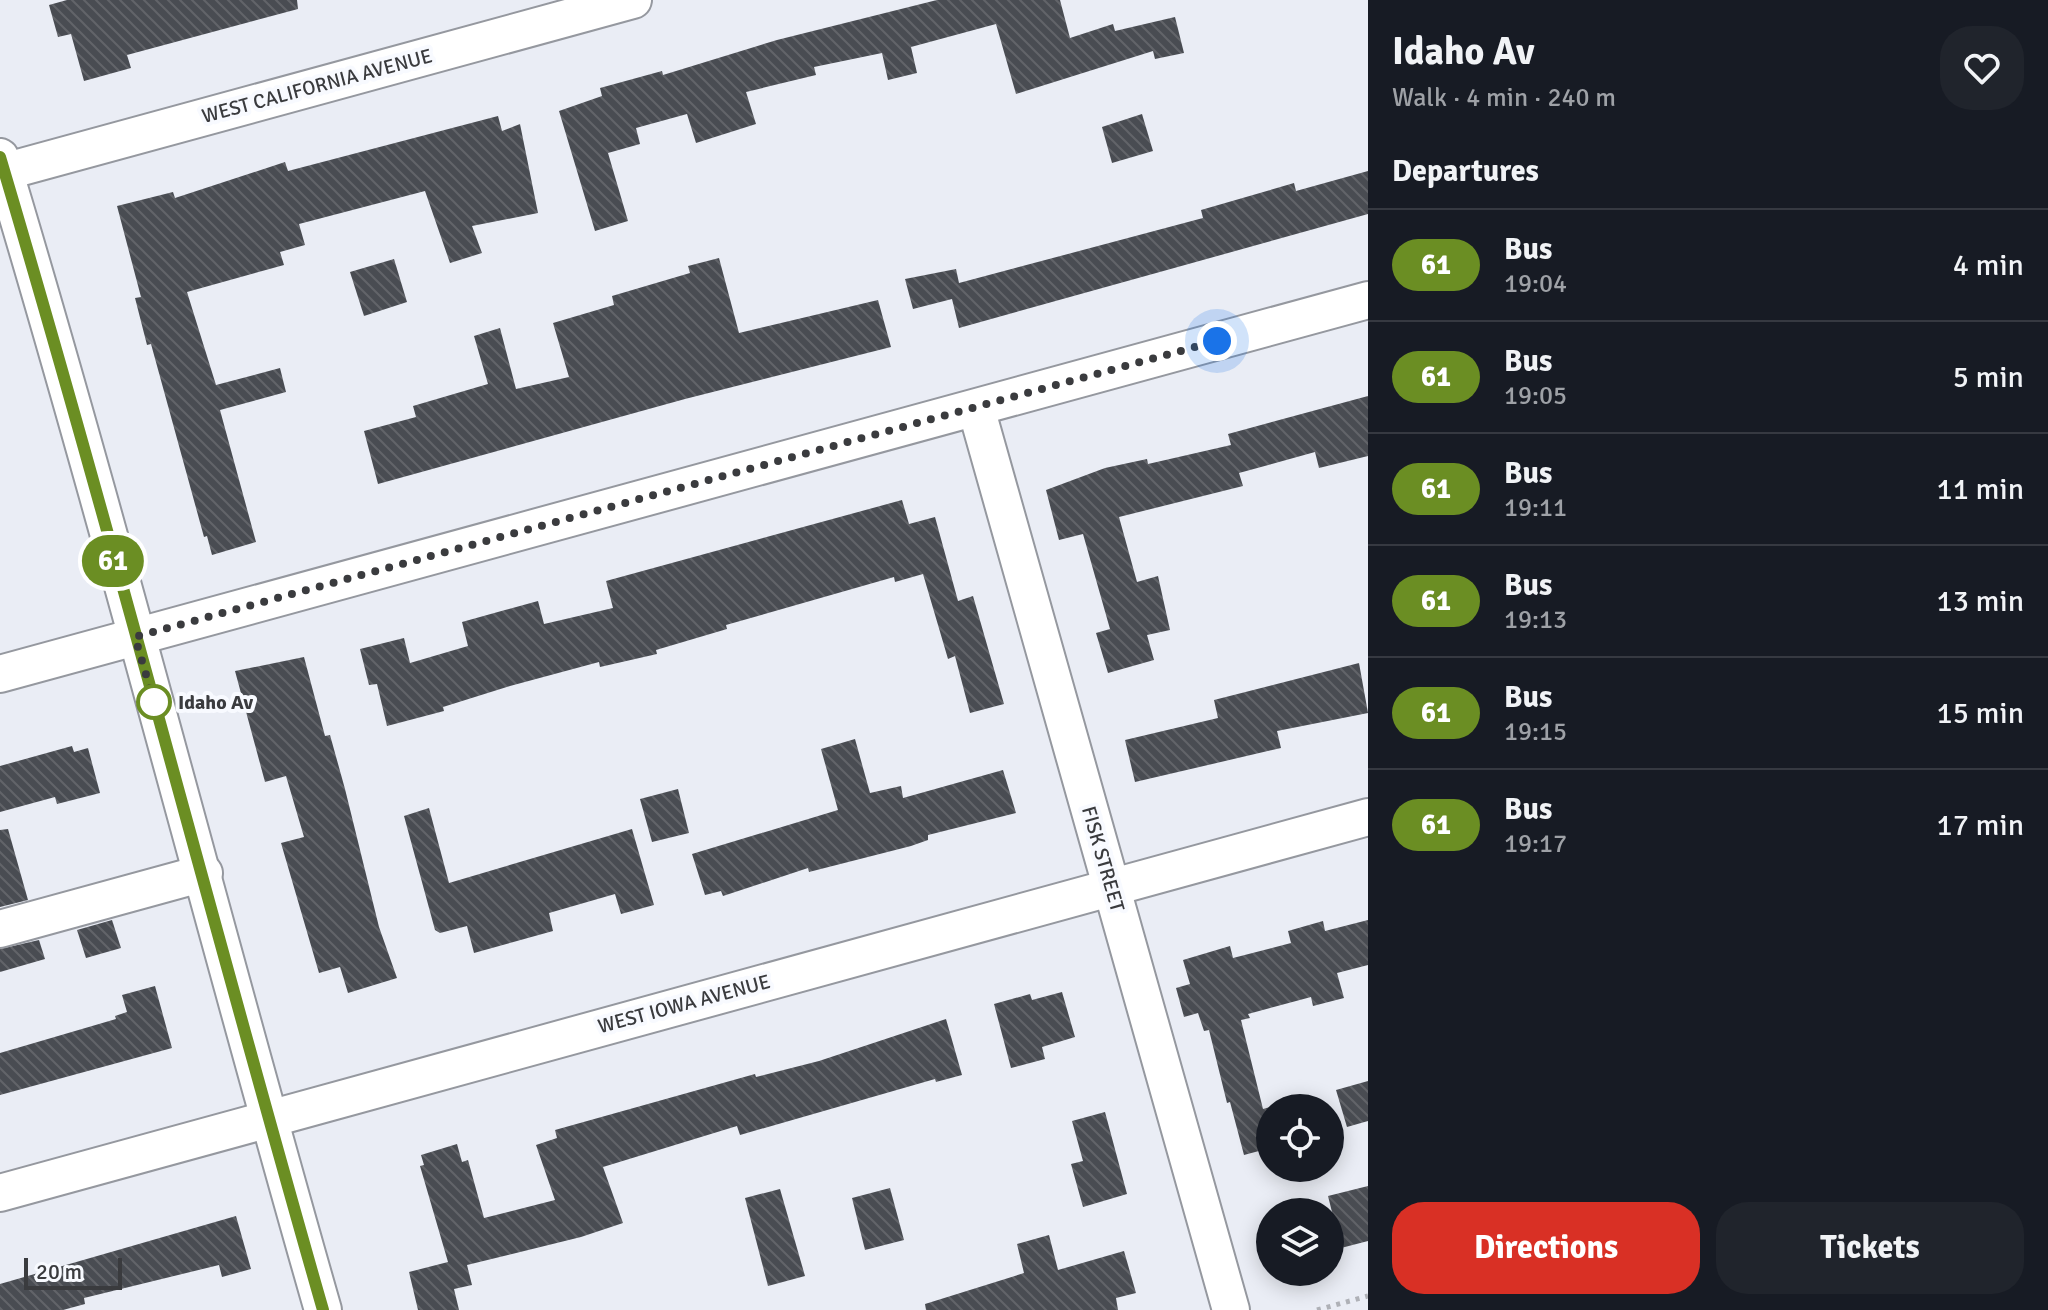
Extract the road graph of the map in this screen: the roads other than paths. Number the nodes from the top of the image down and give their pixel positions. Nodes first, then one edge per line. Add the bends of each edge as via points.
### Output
1 (633, 0) edge
2 (1, 168) edge
3 (1368, 300) edge
4 (976, 408) junction
5 (135, 637) junction
6 (0, 674) edge
7 (1368, 817) edge
8 (204, 873) junction
9 (1110, 887) junction
10 (0, 929) edge
11 (268, 1118) junction
12 (0, 1193) edge
13 (323, 1310) edge
14 (1231, 1310) edge

1 - 2 street, WEST CALIFORNIA AVENUE
2 - 5 street
3 - 4 street
4 - 5 street
4 - 9 street, FISK STREET
5 - 6 street
5 - 8 street
7 - 9 street, WEST IOWA AVENUE
8 - 10 street
8 - 11 street
9 - 11 street, WEST IOWA AVENUE
9 - 14 street, FISK STREET
11 - 12 street, WEST IOWA AVENUE
11 - 13 street

